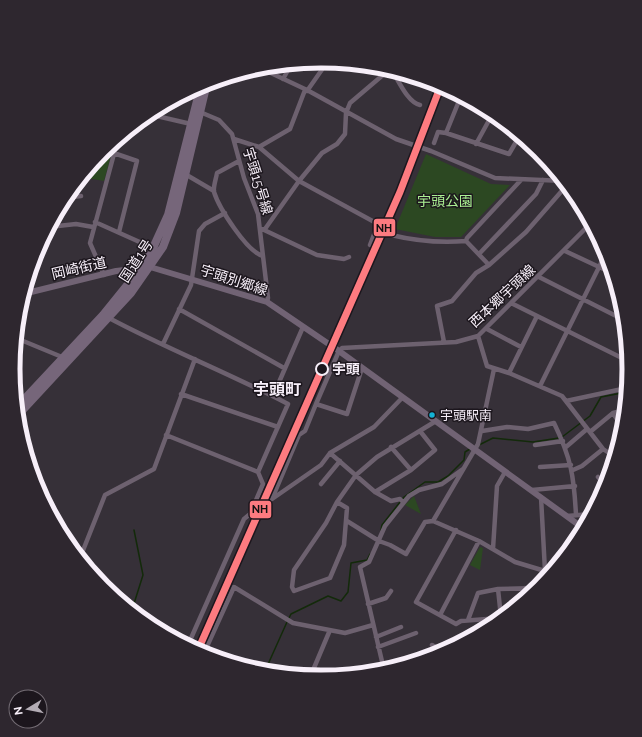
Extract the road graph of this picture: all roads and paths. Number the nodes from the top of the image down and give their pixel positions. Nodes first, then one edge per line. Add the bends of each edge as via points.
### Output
1 (324, 68) edge
2 (289, 69) edge
3 (268, 72) edge
4 (385, 74) edge
5 (396, 77) edge
6 (283, 80) junction
7 (205, 90) edge
8 (306, 90) junction
9 (199, 94) edge
10 (459, 101) edge
11 (420, 105) dead end
12 (200, 112) junction
13 (346, 113) junction
14 (159, 115) edge
15 (490, 119) edge
16 (191, 124) junction
17 (446, 133) junction
18 (233, 136) junction
19 (517, 141) edge
20 (434, 143) dead end
21 (476, 144) junction
22 (259, 147) junction
23 (115, 149) edge
24 (114, 153) junction
25 (239, 160) junction
26 (185, 174) junction
27 (521, 180) junction
28 (543, 180) junction
29 (299, 181) junction
30 (556, 181) edge
31 (563, 189) edge
32 (214, 191) junction
33 (81, 196) dead end
34 (74, 197) edge
35 (225, 213) junction
36 (94, 224) junction
37 (56, 226) edge
38 (587, 228) edge
39 (263, 229) junction
40 (120, 232) junction
41 (391, 235) dead end
42 (466, 241) junction
43 (370, 245) dead end
44 (154, 248) junction
45 (565, 251) junction
46 (479, 254) junction
47 (263, 256) junction
48 (349, 257) dead end
49 (602, 262) edge
50 (489, 265) junction
51 (146, 267) junction
52 (600, 267) junction
53 (605, 270) edge
54 (104, 275) junction
55 (539, 277) junction
56 (192, 279) junction
57 (30, 292) edge
58 (583, 299) junction
59 (267, 302) junction
60 (513, 304) junction
61 (180, 309) junction
62 (537, 316) junction
63 (617, 316) edge
64 (109, 318) junction
65 (303, 327) junction
66 (487, 329) junction
67 (568, 331) junction
68 (478, 336) junction
69 (22, 340) edge
70 (444, 342) junction
71 (163, 344) junction
72 (521, 347) junction
73 (338, 351) junction
74 (62, 357) junction
75 (621, 358) edge
76 (195, 359) junction
77 (284, 368) junction
78 (362, 368) junction
79 (494, 369) junction
80 (509, 373) junction
81 (540, 386) junction
82 (621, 389) edge
83 (181, 394) junction
84 (273, 396) junction
85 (402, 398) junction
86 (22, 401) edge
87 (566, 401) junction
88 (316, 404) junction
89 (23, 409) edge
90 (618, 412) edge
91 (613, 413) junction
92 (617, 420) edge
93 (436, 421) junction
94 (278, 427) junction
95 (482, 430) junction
96 (420, 431) junction
97 (588, 431) junction
98 (166, 435) junction
99 (563, 441) junction
100 (535, 445) dead end
101 (566, 447) junction
102 (392, 448) junction
103 (603, 449) junction
104 (475, 450) junction
105 (610, 452) edge
106 (330, 453) junction
107 (340, 461) junction
108 (540, 467) dead end
109 (572, 467) junction
110 (463, 469) junction
111 (411, 470) junction
112 (258, 472) junction
113 (505, 472) junction
114 (356, 475) junction
115 (598, 477) dead end
116 (601, 480) edge
117 (321, 484) dead end
118 (575, 486) junction
119 (532, 490) junction
120 (375, 492) junction
121 (541, 497) junction
122 (401, 500) junction
123 (337, 502) junction
124 (584, 514) edge
125 (576, 515) junction
126 (567, 516) junction
127 (433, 521) junction
128 (347, 522) junction
129 (578, 525) edge
130 (456, 530) junction
131 (379, 541) junction
132 (480, 541) junction
133 (493, 549) junction
134 (82, 552) edge
135 (544, 570) edge
136 (543, 571) edge
137 (525, 588) edge
138 (498, 589) junction
139 (391, 591) dead end
140 (368, 604) junction
141 (500, 610) edge
142 (440, 615) junction
143 (488, 619) edge
144 (468, 620) junction
145 (373, 625) junction
146 (401, 627) dead end
147 (330, 630) junction
148 (416, 633) dead end
149 (376, 636) junction
150 (191, 639) edge
151 (432, 645) dead end
152 (207, 647) edge
153 (436, 647) edge
154 (378, 648) junction
155 (382, 663) edge
156 (314, 670) edge

1 - 8 street
2 - 6 street
3 - 6 street
4 - 13 street via 355,98
5 - 11 street via 403,90
6 - 8 street
7 - 12 highway, 国道1号
8 - 13 street
8 - 22 street via 290,129
9 - 16 highway, 国道1号
10 - 17 street
12 - 18 street, 宇頭15号線 via 219,120
12 - 26 highway, 国道1号
13 - 27 street via 396,139 495,178
13 - 29 street via 345,134 337,144 322,153
14 - 16 street
15 - 21 street
16 - 44 highway, 国道1号 via 168,215
17 - 20 street via 438,132
17 - 21 street
18 - 22 street
18 - 25 street, 宇頭15号線
19 - 21 street via 510,154
22 - 29 street
23 - 24 street
24 - 36 street
24 - 40 street via 137,161
25 - 32 street via 217,173
25 - 39 street, 宇頭15号線
26 - 32 street
26 - 51 highway, 国道1号 via 176,213 162,247
27 - 28 street
27 - 42 street
28 - 30 street
28 - 46 street via 536,194
29 - 39 street
29 - 43 street via 378,224
31 - 50 street via 526,232
32 - 35 street
33 - 34 street
35 - 47 street via 251,249
35 - 56 street via 205,224 199,232
36 - 37 street
36 - 40 street
36 - 54 street via 90,243
38 - 45 street, 西本郷宇頭線
39 - 47 street, 宇頭15号線
39 - 48 street via 317,255 344,259
40 - 44 street
41 - 42 street via 409,240
42 - 46 street
44 - 51 highway, 国道1号
45 - 52 street
45 - 55 street, 西本郷宇頭線
46 - 50 street
47 - 59 street, 宇頭15号線
49 - 52 street
50 - 70 street via 476,273 452,301 437,306
51 - 54 street, 岡崎街道
51 - 56 street, 宇頭別郷線
51 - 64 highway, 国道1号 via 131,293
51 - 74 highway, 国道1号
52 - 53 street
52 - 58 street
54 - 57 street, 岡崎街道
55 - 58 street
55 - 60 street, 西本郷宇頭線
56 - 59 street, 宇頭別郷線
56 - 61 street
58 - 63 street
58 - 67 street
59 - 65 street, 宇頭別郷線
60 - 62 street
60 - 66 street, 西本郷宇頭線
61 - 71 street
61 - 77 street
62 - 67 street
62 - 72 street
64 - 71 street
64 - 89 highway, 国道1号
65 - 73 street, 宇頭別郷線
65 - 77 street
66 - 68 street, 西本郷宇頭線
66 - 72 street
67 - 75 street
67 - 81 street
68 - 70 street, 西本郷宇頭線 via 456,342
68 - 79 street via 486,366
69 - 74 street
70 - 73 street, 西本郷宇頭線 via 342,348
71 - 76 street
72 - 80 street
73 - 78 street
73 - 88 street
74 - 86 highway, 国道1号
76 - 83 street
76 - 84 street
77 - 84 street
78 - 85 street
78 - 88 street via 347,414
79 - 80 street
79 - 95 street
80 - 81 street
81 - 87 street via 562,396
82 - 87 street
83 - 94 street
83 - 98 street
84 - 94 street via 288,404
85 - 93 street
85 - 106 street via 374,427
87 - 97 street
88 - 106 street via 305,432 299,435 272,499 321,465
90 - 91 street
91 - 92 street
91 - 97 street
93 - 96 street
93 - 104 street
94 - 112 street
95 - 99 street via 506,427 528,429 554,423
95 - 104 street
96 - 102 street
96 - 111 street via 435,450
97 - 101 street
97 - 103 street
98 - 112 street
98 - 134 street via 154,469 105,495
99 - 100 street
99 - 101 street
101 - 109 street
102 - 111 street
102 - 114 street
103 - 105 street
103 - 109 street via 582,466
104 - 110 street
104 - 113 street
106 - 107 street
107 - 114 street
107 - 117 street
108 - 109 street
109 - 118 street
110 - 122 street via 442,484 418,490
110 - 127 street
111 - 120 street
112 - 150 street via 263,484 250,514 244,519
113 - 119 street
113 - 133 street via 497,486
114 - 120 street
114 - 123 street
115 - 116 street
118 - 119 street
118 - 125 street
119 - 121 street
120 - 122 street via 390,501
121 - 126 street
121 - 135 street
122 - 131 street
123 - 128 street via 347,508
123 - 128 street via 294,570 294,591 330,578 344,545
124 - 125 street
125 - 126 street
126 - 129 street
127 - 130 street
127 - 131 street via 425,522 406,554
128 - 131 street
130 - 132 street
130 - 142 street via 416,602
131 - 140 street via 370,562 359,569
132 - 133 street
132 - 142 street
133 - 136 street via 522,565
137 - 138 street
138 - 141 street
138 - 144 street via 478,593
139 - 140 street via 386,598
140 - 145 street
142 - 144 street via 456,624
143 - 144 street
145 - 147 street via 345,633
145 - 149 street
146 - 149 street
147 - 152 street via 293,623 234,587
147 - 156 street
148 - 154 street
149 - 154 street
151 - 153 street
154 - 155 street

